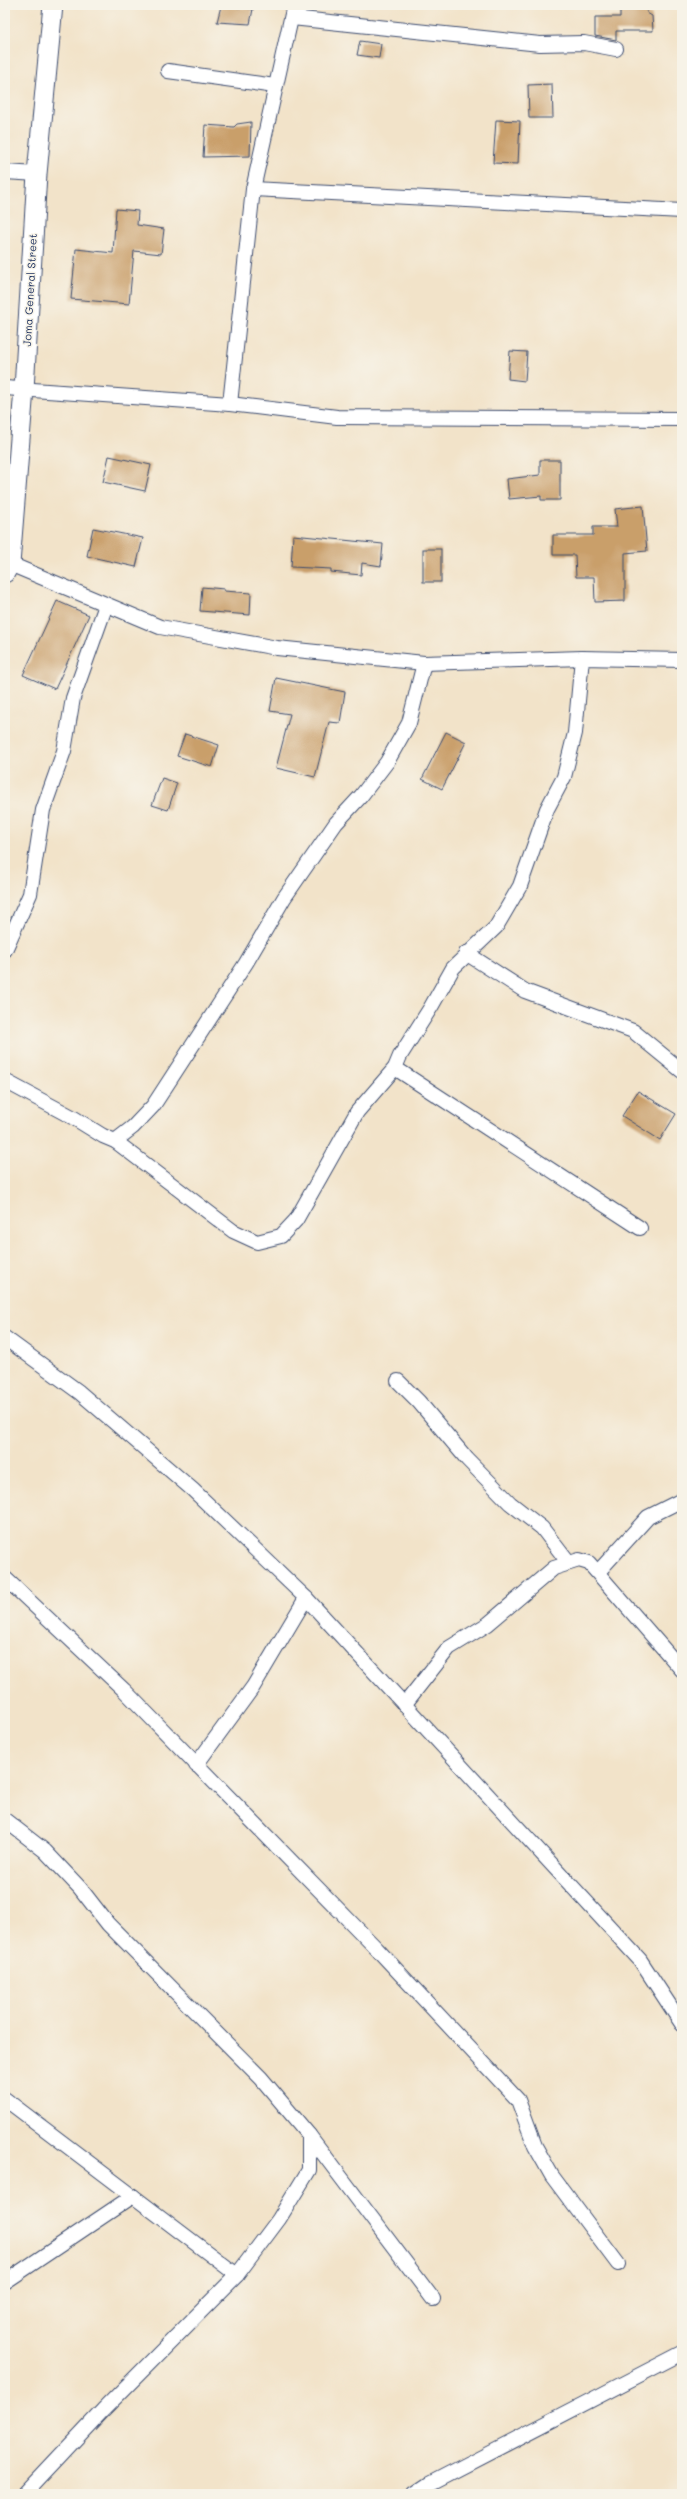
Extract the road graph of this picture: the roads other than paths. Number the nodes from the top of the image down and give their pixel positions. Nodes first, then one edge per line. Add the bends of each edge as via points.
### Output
1 (53, 5) edge
2 (293, 11) edge
3 (616, 49) dead end
4 (168, 71) dead end
5 (275, 86) junction
6 (5, 172) edge
7 (37, 174) junction
8 (253, 189) junction
9 (682, 211) edge
10 (5, 388) edge
11 (24, 389) junction
12 (230, 404) junction
13 (682, 419) edge
14 (8, 569) edge
15 (106, 605) junction
16 (582, 658) junction
17 (682, 660) edge
18 (424, 664) junction
19 (5, 950) edge
20 (466, 953) junction
21 (394, 1068) junction
22 (682, 1071) edge
23 (5, 1081) edge
24 (115, 1141) junction
25 (640, 1228) dead end
26 (5, 1338) edge
27 (398, 1381) dead end
28 (682, 1500) edge
29 (568, 1562) junction
30 (598, 1572) junction
31 (5, 1578) edge
32 (306, 1598) junction
33 (682, 1670) edge
34 (404, 1705) junction
35 (196, 1765) junction
36 (5, 1820) edge
37 (682, 2024) edge
38 (5, 2098) edge
39 (309, 2135) junction
40 (133, 2196) junction
41 (618, 2264) dead end
42 (237, 2275) junction
43 (5, 2282) edge
44 (433, 2299) dead end
45 (682, 2353) edge
46 (24, 2494) edge
47 (414, 2494) edge

1 - 7 street, Joma General Street
2 - 3 street via 540,44 584,43
2 - 5 street
4 - 5 street
5 - 8 street
6 - 7 street
7 - 11 street, Joma General Street
8 - 9 street
8 - 12 street
10 - 11 street
11 - 12 street
11 - 14 street, Joma General Street
12 - 13 street via 337,417
14 - 15 street
15 - 18 street via 160,627 277,648
15 - 19 street via 73,698 64,751 43,810 30,894
16 - 17 street
16 - 18 street
16 - 20 street via 575,733 564,777 547,810 520,886 496,927
18 - 24 street via 408,723 387,762 336,823 284,898 246,963 153,1106 134,1128
20 - 21 street via 453,968
20 - 22 street via 525,991 633,1031
21 - 24 street via 357,1112 296,1220 281,1236 257,1242 233,1231
21 - 25 street
23 - 24 street
26 - 32 street via 79,1392 193,1490
27 - 29 street via 467,1459 510,1502 542,1528
28 - 30 street via 648,1517
29 - 30 street via 579,1560 589,1563
29 - 34 street via 554,1568 488,1624 449,1648
30 - 33 street
31 - 35 street via 124,1690
32 - 34 street
32 - 35 street via 253,1687
34 - 37 street via 640,1960
35 - 41 street via 377,1949 518,2100 535,2146 552,2176
36 - 39 street via 45,1851 80,1888 108,1924 261,2078
38 - 40 street
39 - 42 street via 310,2170 279,2219
39 - 44 street
40 - 42 street
40 - 43 street
42 - 46 street
45 - 47 street

